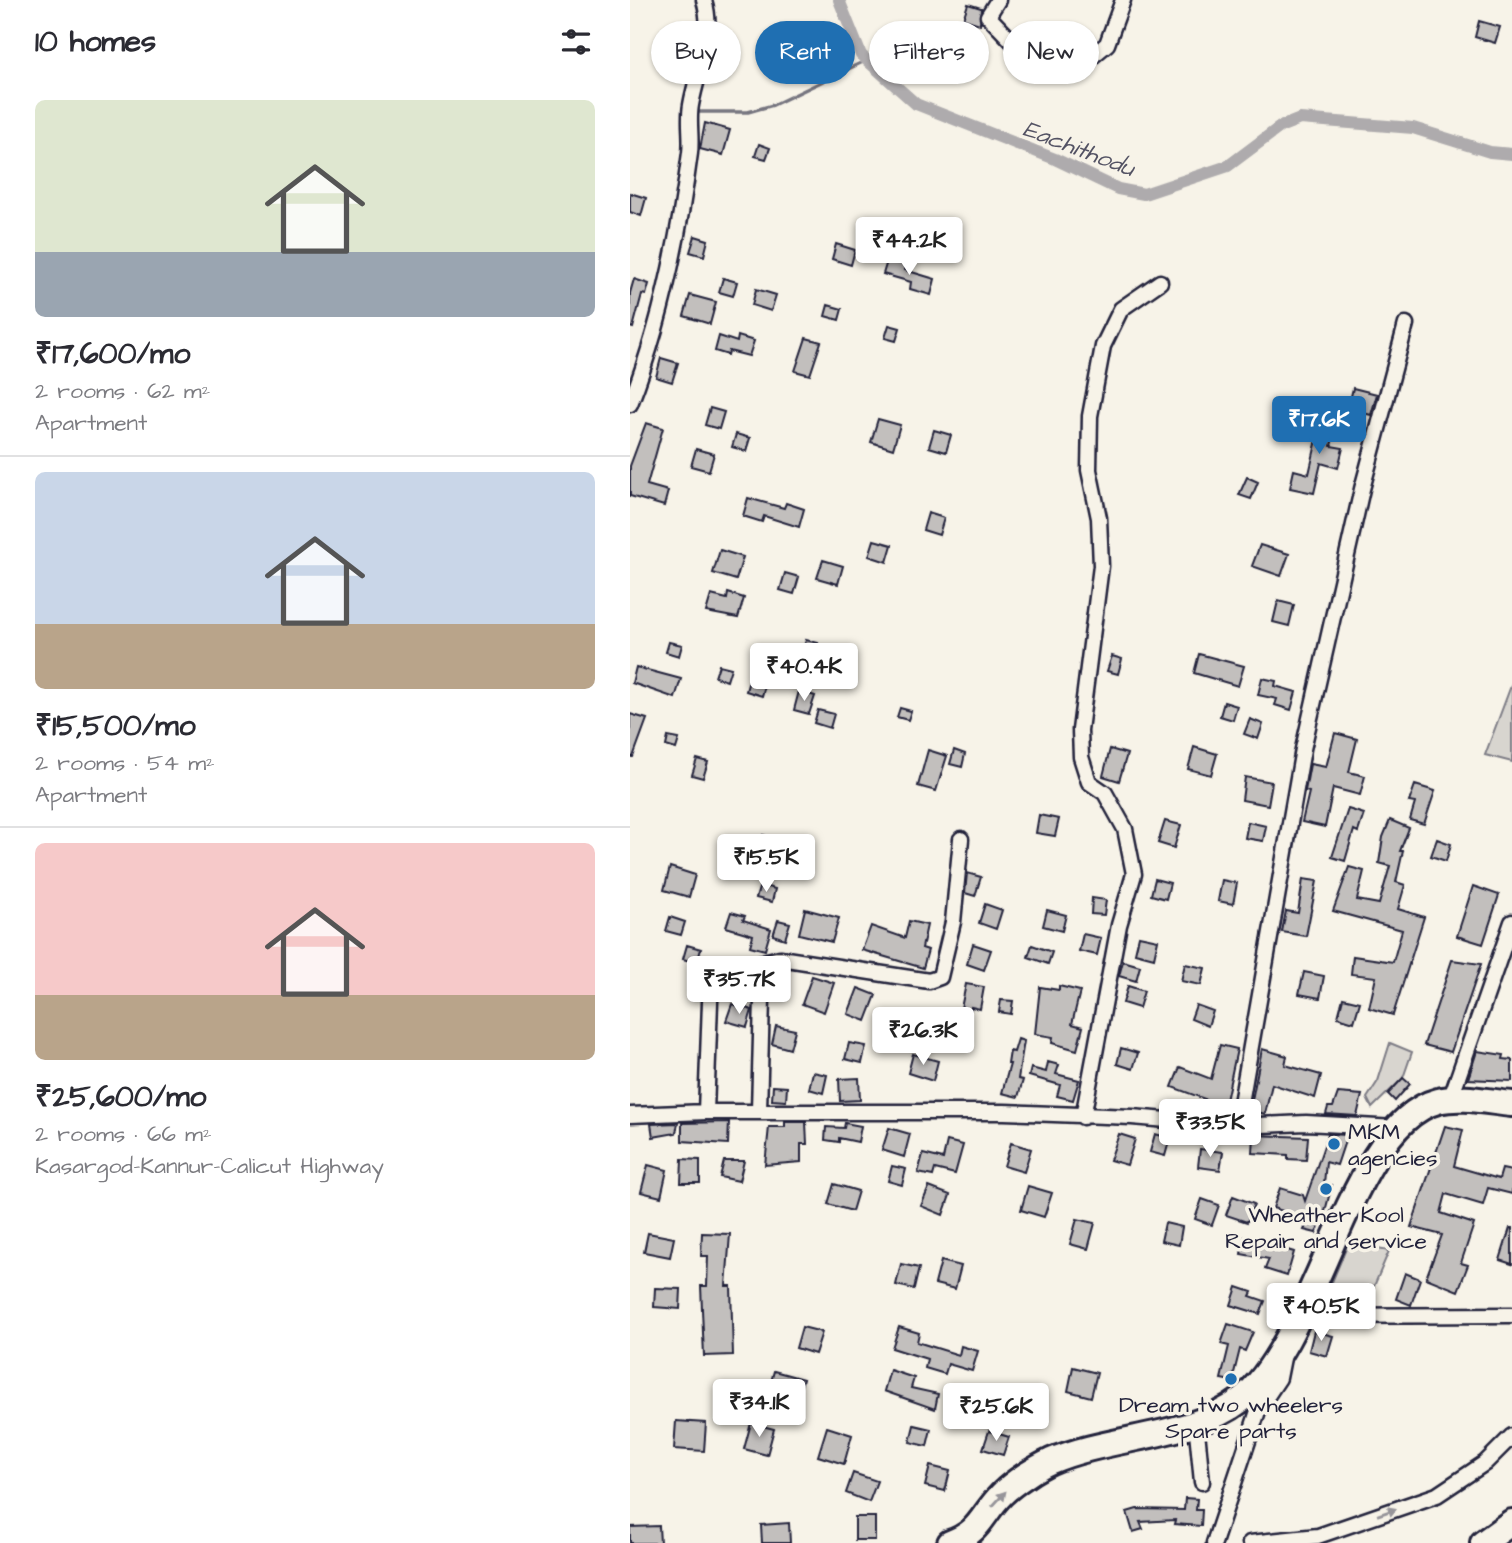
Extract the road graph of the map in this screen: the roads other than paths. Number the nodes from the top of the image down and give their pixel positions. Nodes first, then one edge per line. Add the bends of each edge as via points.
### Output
1 (704, 0) edge
2 (998, 0) edge
3 (1123, 0) edge
4 (1160, 282) dead end
5 (1406, 324) dead end
6 (630, 404) edge
7 (961, 839) dead end
8 (1512, 922) edge
9 (763, 962) junction
10 (1450, 1100) junction
11 (1512, 1104) edge
12 (760, 1111) junction
13 (706, 1112) junction
14 (630, 1115) edge
15 (1083, 1117) junction
16 (1237, 1126) junction
17 (1395, 1128) junction
18 (1512, 1315) edge
19 (1298, 1316) junction
20 (1280, 1354) junction
21 (1191, 1424) junction
22 (1512, 1436) edge
23 (1202, 1482) dead end
24 (1512, 1522) edge
25 (950, 1543) edge
26 (1214, 1543) edge
27 (1250, 1543) edge
28 (1483, 1543) edge

1 - 6 street via 707,46 691,109 691,150 678,224 647,360
2 - 3 street via 988,16 1032,62 1083,64 1107,44
4 - 15 street via 1121,309 1103,346 1090,416 1089,470 1099,518 1101,566 1080,730 1081,757 1089,782 1105,793 1125,829 1134,874 1119,925
5 - 16 street via 1362,489 1303,749
7 - 9 street via 953,922 940,977 929,981 780,958
8 - 10 street
9 - 12 street
9 - 13 street via 711,975
10 - 11 highway
10 - 17 highway via 1412,1112
12 - 13 street
12 - 15 street via 1004,1112
13 - 14 street
15 - 16 street
16 - 17 street via 1306,1123
17 - 19 highway via 1357,1191
18 - 19 street
19 - 20 highway
20 - 21 highway via 1241,1400
20 - 26 street via 1279,1378 1259,1408
21 - 23 street via 1197,1431
25 -> 21 highway via 969,1536 1003,1493 1048,1463 1089,1446
27 -> 22 street via 1318,1535 1437,1495 1485,1463
24 - 28 highway

